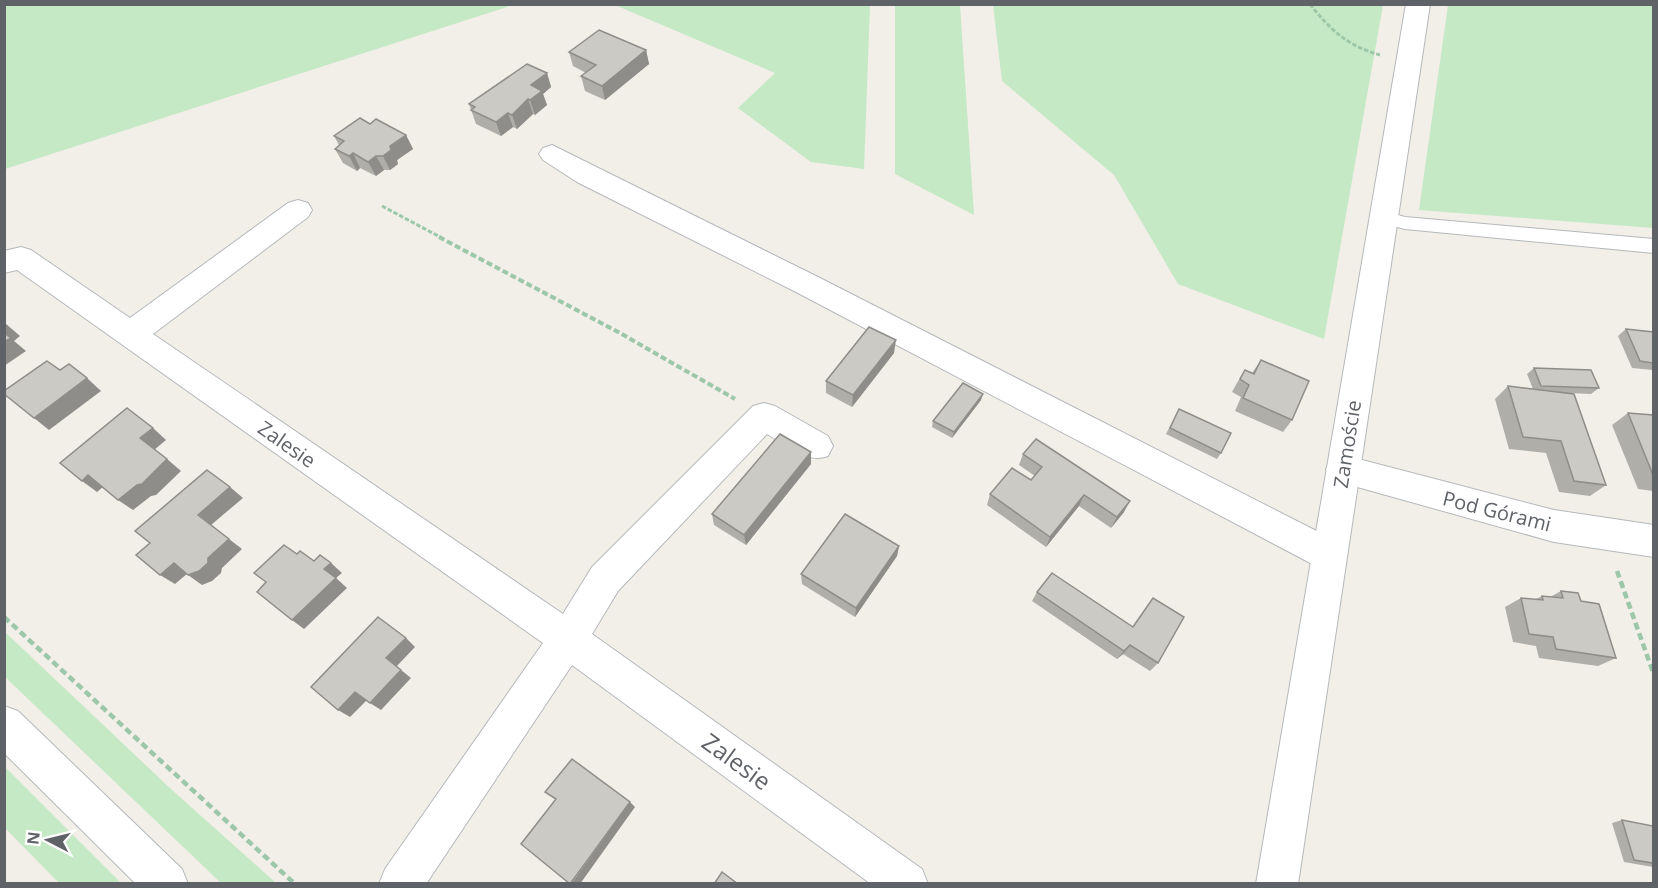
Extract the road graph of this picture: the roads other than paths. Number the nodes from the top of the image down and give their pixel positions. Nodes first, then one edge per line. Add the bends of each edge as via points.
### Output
1 (1418, 4) edge
2 (552, 154) dead end
3 (298, 210) dead end
4 (1384, 217) junction
5 (1653, 246) edge
6 (4, 262) edge
7 (130, 334) junction
8 (816, 446) dead end
9 (1343, 469) junction
10 (1653, 541) edge
11 (1329, 555) junction
12 (567, 639) junction
13 (4, 725) edge
14 (167, 884) edge
15 (400, 884) edge
16 (906, 884) edge
17 (1277, 884) edge

1 - 4 street, Zamoście
2 - 11 street
3 - 7 street
4 - 5 lane via 1405,223
4 - 9 street, Zamoście
6 - 7 street, Zalesie via 21,258
7 - 12 street, Zalesie
8 - 12 street via 764,416 605,579
9 - 10 street, Pod Górami via 1554,526
9 - 11 street, Zamoście
11 - 17 street, Zamoście
12 - 15 street
12 - 16 street, Zalesie
13 - 14 street

